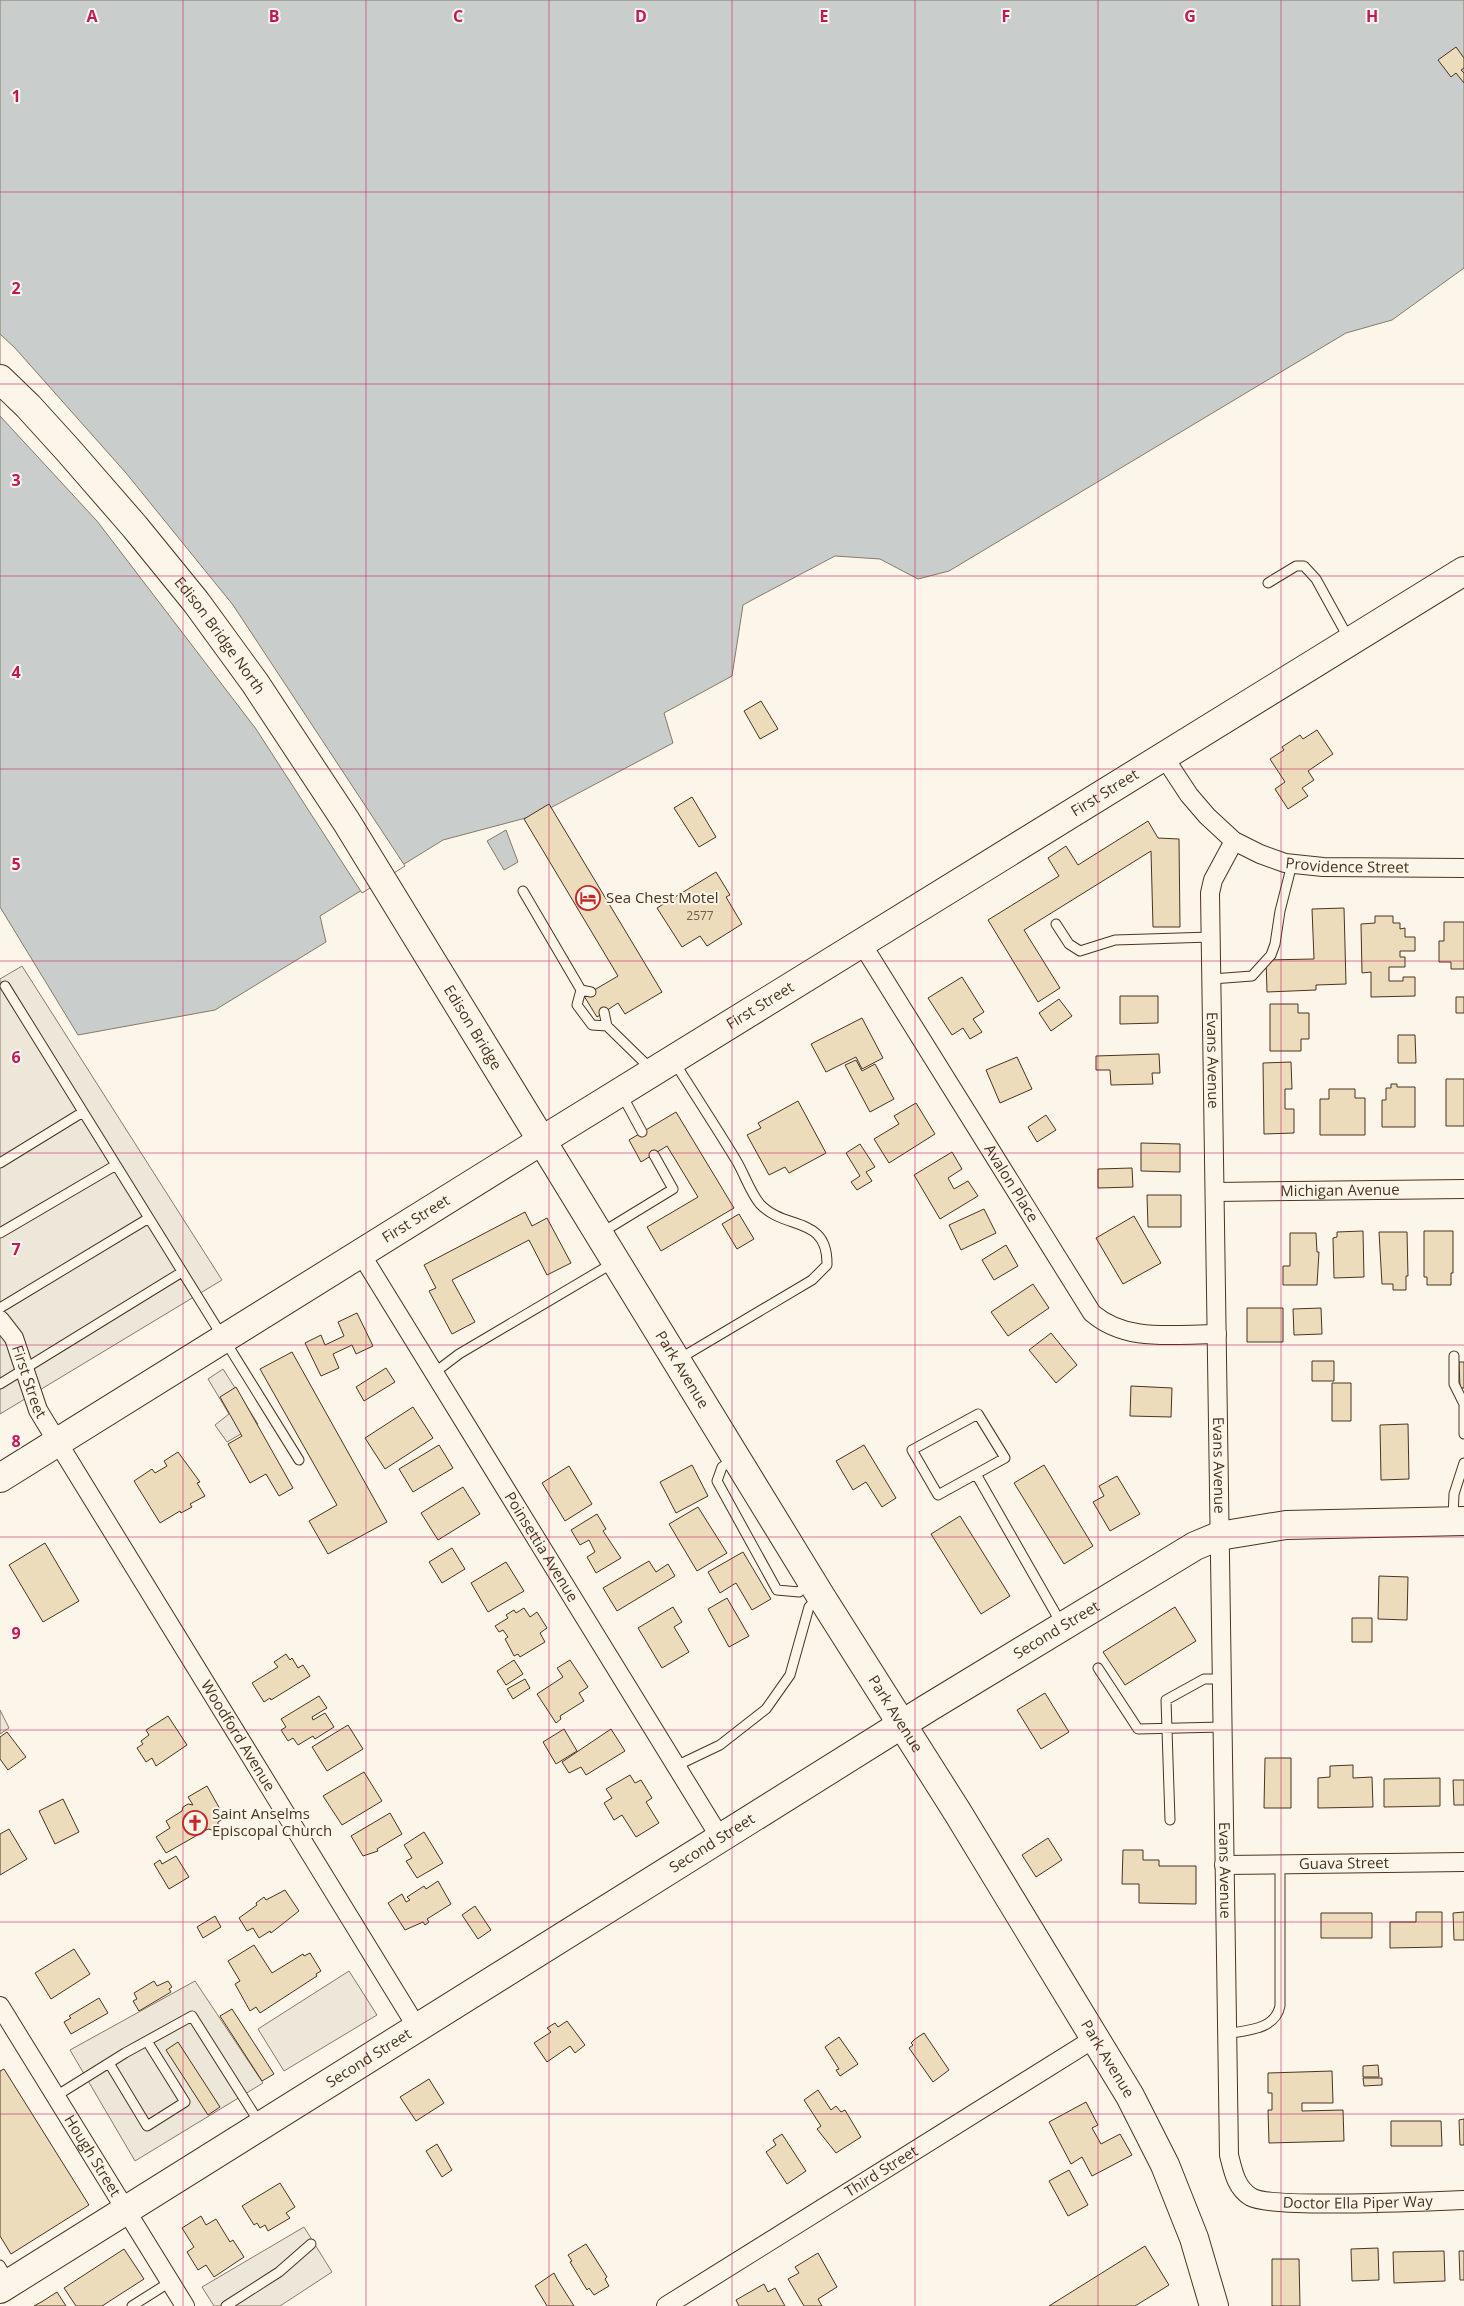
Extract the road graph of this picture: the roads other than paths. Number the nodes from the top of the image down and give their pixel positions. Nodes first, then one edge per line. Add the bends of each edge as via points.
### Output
1 (0, 380) edge
2 (1464, 571) edge
3 (1268, 583) dead end
4 (1350, 641) junction
5 (1164, 757) junction
6 (1234, 841) junction
7 (1292, 864) junction
8 (1464, 868) edge
9 (523, 891) dead end
10 (403, 917) joint
11 (1056, 924) dead end
12 (1211, 937) junction
13 (862, 944) junction
14 (1212, 979) junction
15 (5, 986) dead end
16 (581, 990) junction
17 (591, 992) dead end
18 (604, 1012) dead end
19 (607, 1026) junction
20 (664, 1066) junction
21 (620, 1092) junction
22 (83, 1112) junction
23 (642, 1132) dead end
24 (541, 1140) junction
25 (654, 1154) dead end
26 (0, 1163) edge
27 (116, 1165) junction
28 (1464, 1189) edge
29 (1215, 1192) junction
30 (149, 1218) junction
31 (0, 1233) edge
32 (599, 1234) junction
33 (362, 1254) junction
34 (616, 1261) junction
35 (182, 1272) junction
36 (0, 1308) edge
37 (0, 1320) edge
38 (1217, 1334) junction
39 (224, 1340) junction
40 (1454, 1356) dead end
41 (677, 1360) junction
42 (25, 1369) junction
43 (434, 1372) junction
44 (0, 1384) edge
45 (1464, 1434) edge
46 (57, 1442) junction
47 (300, 1460) dead end
48 (1464, 1463) edge
49 (976, 1474) junction
50 (0, 1478) edge
51 (1459, 1521) edge
52 (1219, 1536) junction
53 (816, 1587) junction
54 (1062, 1626) junction
55 (1098, 1668) dead end
56 (1221, 1679) junction
57 (902, 1725) junction
58 (1222, 1727) junction
59 (1167, 1728) junction
60 (676, 1766) junction
61 (1170, 1820) dead end
62 (721, 1839) junction
63 (1464, 1862) edge
64 (1280, 1864) junction
65 (1224, 1865) junction
66 (0, 2006) edge
67 (418, 2030) junction
68 (1226, 2034) junction
69 (1095, 2038) junction
70 (147, 2040) junction
71 (109, 2063) junction
72 (56, 2096) junction
73 (262, 2126) junction
74 (1252, 2198) joint
75 (1464, 2200) edge
76 (126, 2211) junction
77 (311, 2244) dead end
78 (4, 2279) edge
79 (170, 2282) junction
80 (132, 2306) edge
81 (185, 2306) edge
82 (226, 2306) edge
83 (666, 2306) edge
84 (1214, 2306) edge

1 - 10 main road, Edison Bridge North via 68,450 196,602 255,683 346,821
2 - 4 main road, First Street
3 - 4 lane via 1296,566 1304,566 1316,579
4 - 5 main road, First Street
5 - 6 street via 1207,816
5 - 13 main road, First Street
6 - 7 street, Providence Street via 1260,854
6 - 12 street, Evans Avenue via 1212,880
7 - 8 street, Providence Street
7 - 14 lane via 1271,955 1252,976
9 - 16 lane
10 - 24 main road, Edison Bridge
11 - 12 lane via 1069,944 1080,951 1115,940
12 - 14 street, Evans Avenue
13 - 20 main road, First Street
13 - 38 street, Avalon Place via 1092,1313 1104,1323 1128,1333
14 - 29 street, Evans Avenue
15 - 22 lane
16 - 17 lane
16 - 19 lane via 577,1004 592,1025
18 - 19 lane
19 - 20 lane
20 - 21 main road, First Street
20 - 41 lane via 760,1204 775,1214 814,1230 827,1251 827,1265 812,1280
21 - 23 lane
21 - 24 main road, First Street
22 - 26 lane
22 - 27 lane
24 - 32 main road, Park Avenue
24 - 33 main road, First Street
25 - 32 lane via 673,1189
27 - 30 lane
27 - 31 lane
28 - 29 street, Michigan Avenue
29 - 38 street, Evans Avenue
30 - 35 lane
30 - 36 lane
32 - 34 main road, Park Avenue
33 - 39 main road, First Street
33 - 43 street, Poinsettia Avenue
34 - 41 main road, Park Avenue
34 - 43 lane
35 - 39 lane
35 - 42 lane
37 - 42 street, First Street via 14,1338
38 - 52 street, Evans Avenue
39 - 46 main road, First Street
39 - 47 lane
40 - 45 lane via 1454,1384 1464,1404
41 - 53 main road, Park Avenue
42 - 44 lane
42 - 46 street, First Street via 38,1410
43 - 60 street, Poinsettia Avenue
46 - 50 main road, First Street
46 - 67 street, Woodford Avenue
48 - 51 lane via 1454,1494
49 - 49 lane via 1005,1458 978,1414 912,1450 938,1494
49 - 54 lane
51 - 52 main road, Second Street via 1286,1526
52 - 54 main road, Second Street via 1166,1562
52 - 56 street, Evans Avenue
53 - 57 main road, Park Avenue
53 - 60 lane via 790,1675 766,1709 720,1745
54 - 57 main road, Second Street
55 - 59 lane via 1138,1729
56 - 58 street, Evans Avenue
56 - 59 lane via 1204,1679 1166,1700
57 - 62 main road, Second Street
57 - 69 main road, Park Avenue
58 - 59 lane
58 - 65 street, Evans Avenue
59 - 61 lane
60 - 62 street, Poinsettia Avenue
62 - 67 main road, Second Street
63 - 64 street, Guava Street
64 - 65 street, Guava Street
64 - 68 lane via 1278,2015 1267,2025
65 - 68 street, Evans Avenue
66 - 72 street, Hough Street
67 - 73 main road, Second Street
68 - 74 street, Evans Avenue via 1229,2155 1237,2183
69 - 83 street, Third Street
69 - 84 main road, Park Avenue via 1130,2096 1165,2165 1194,2238
70 - 71 lane
70 - 71 lane via 184,2102 147,2126
70 - 73 lane via 192,2016
71 - 72 lane
72 - 76 street, Hough Street
73 - 76 main road, Second Street
74 - 75 street, Doctor Ella Piper Way via 1287,2204
76 - 78 main road, Second Street
76 - 79 street, Hough Street
77 - 82 lane via 279,2272
79 - 80 lane
79 - 81 street, Hough Street

